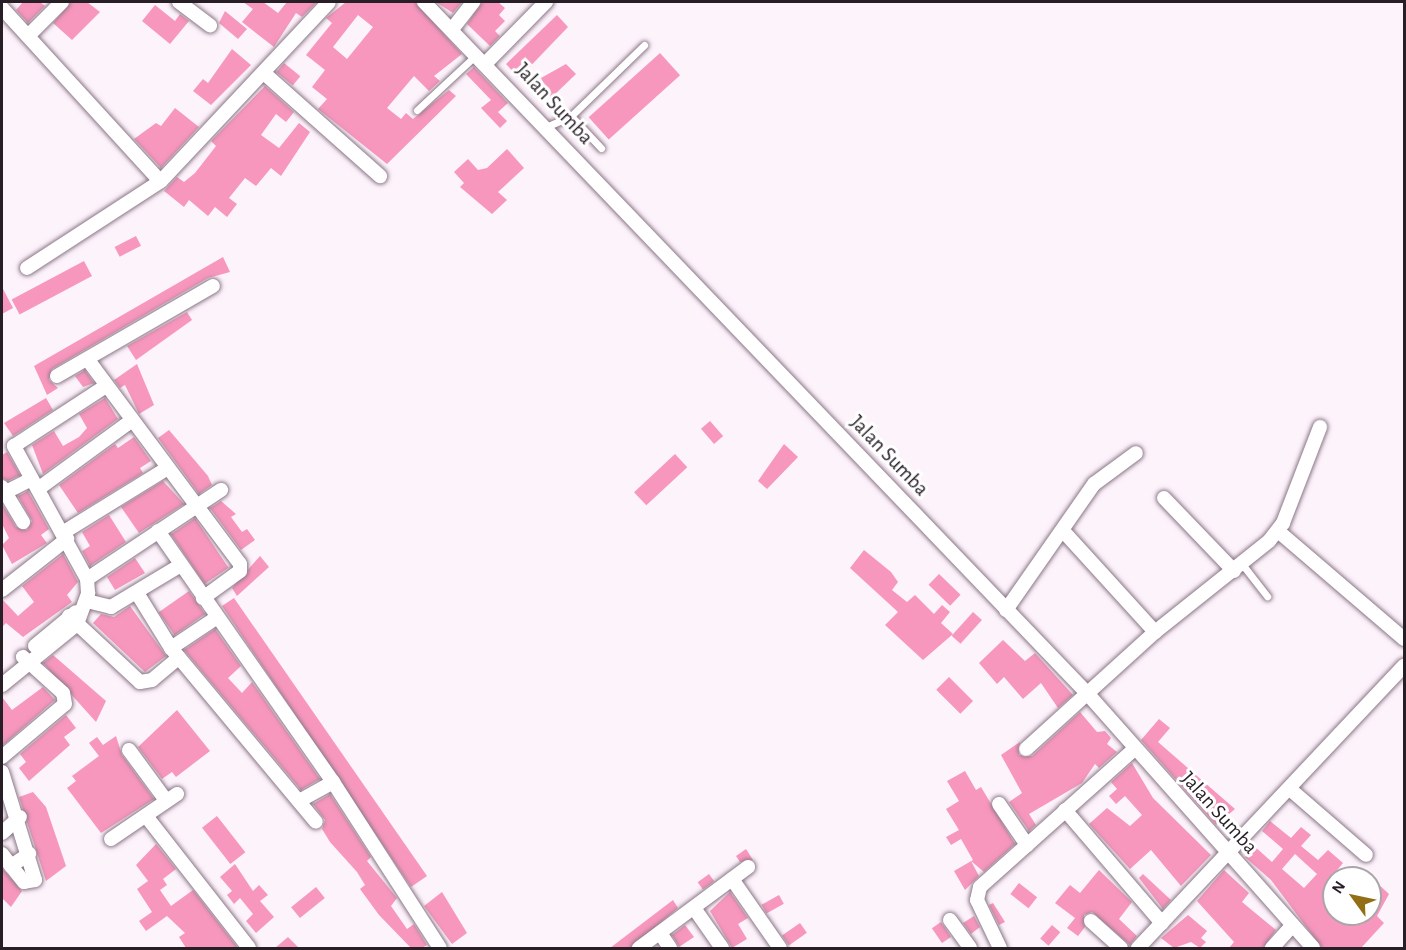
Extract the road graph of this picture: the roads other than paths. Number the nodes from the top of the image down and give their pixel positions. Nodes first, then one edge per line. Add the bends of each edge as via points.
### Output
1 (62, 2) edge
2 (179, 2) edge
3 (424, 2) edge
4 (473, 2) edge
5 (546, 2) edge
6 (325, 3) edge
7 (2, 8) edge
8 (210, 25) dead end
9 (453, 28) junction
10 (28, 36) junction
11 (644, 45) dead end
12 (482, 58) junction
13 (265, 74) junction
14 (417, 110) dead end
15 (571, 116) junction
16 (546, 127) junction
17 (601, 148) dead end
18 (380, 176) dead end
19 (160, 181) junction
20 (27, 267) dead end
21 (213, 286) dead end
22 (88, 360) junction
23 (57, 376) dead end
24 (106, 386) junction
25 (131, 422) junction
26 (1320, 427) dead end
27 (1136, 453) dead end
28 (166, 469) junction
29 (35, 484) junction
30 (3, 490) edge
31 (221, 490) dead end
32 (1164, 498) dead end
33 (198, 505) junction
34 (23, 522) dead end
35 (158, 531) junction
36 (1278, 531) junction
37 (1065, 533) junction
38 (65, 536) junction
39 (181, 565) junction
40 (1238, 567) junction
41 (87, 579) junction
42 (2, 590) edge
43 (137, 594) junction
44 (1267, 596) dead end
45 (203, 598) junction
46 (85, 606) junction
47 (1006, 610) junction
48 (216, 618) junction
49 (73, 620) junction
50 (1155, 632) junction
51 (1404, 639) edge
52 (175, 652) junction
53 (26, 659) junction
54 (1404, 666) edge
55 (2, 674) edge
56 (2, 685) edge
57 (1086, 692) junction
58 (1026, 749) dead end
59 (129, 750) dead end
60 (1133, 750) junction
61 (2, 757) edge
62 (2, 772) edge
63 (333, 782) junction
64 (1291, 790) junction
65 (298, 801) junction
66 (999, 804) dead end
67 (1065, 810) junction
68 (146, 816) junction
69 (20, 817) junction
70 (316, 822) dead end
71 (2, 833) edge
72 (111, 839) dead end
73 (1027, 845) junction
74 (1228, 853) junction
75 (2, 854) edge
76 (29, 854) junction
77 (1366, 855) dead end
78 (11, 866) junction
79 (748, 867) dead end
80 (732, 879) junction
81 (694, 908) junction
82 (950, 920) dead end
83 (1091, 921) dead end
84 (1162, 923) junction
85 (1293, 926) junction
86 (660, 933) junction
87 (249, 948) edge
88 (440, 948) edge
89 (639, 948) edge
90 (670, 948) edge
91 (722, 948) edge
92 (780, 948) edge
93 (970, 948) edge
94 (1000, 948) edge
95 (1121, 948) edge
96 (1138, 948) edge
97 (1272, 948) edge
98 (1313, 948) edge

1 - 10 street
2 - 8 street
3 - 9 street, Jalan Sumba
4 - 9 street
5 - 12 street
6 - 13 street
7 - 10 street
9 - 12 street, Jalan Sumba
10 - 19 street
11 - 15 lane
12 - 14 lane via 464,68
12 - 16 street, Jalan Sumba
13 - 18 street
13 - 19 street
15 - 16 lane
15 - 17 lane
16 - 47 street, Jalan Sumba
19 - 20 street
21 - 22 street
22 - 23 street
22 - 24 street
24 - 25 street
24 - 29 street via 14,446
25 - 28 street
25 - 29 street
26 - 36 street
27 - 37 street via 1095,484
28 - 33 street
28 - 38 street
29 - 30 street
29 - 38 street
30 - 34 street
31 - 33 street
32 - 40 street
33 - 35 street
33 - 45 street via 241,567
35 - 39 street
35 - 41 street
36 - 40 street
36 - 51 street
37 - 47 street
37 - 50 street
38 - 41 street
38 - 42 street
39 - 43 street
39 - 45 street
40 - 44 lane
40 - 50 street
41 - 46 street
43 - 46 street via 111,607
43 - 52 street
45 - 48 street
46 - 49 street
47 - 57 street, Jalan Sumba
48 - 52 street
48 - 63 street
49 - 52 street via 140,682 152,680
49 - 53 street
50 - 57 street
52 - 65 street
53 - 55 street
53 - 56 street
53 - 61 street via 63,693 65,704
54 - 64 street
57 - 58 street
57 - 60 street, Jalan Sumba
59 - 68 street via 171,797
60 - 67 street
60 - 74 street, Jalan Sumba
62 - 69 street
63 - 65 street
63 - 88 street
64 - 74 street
64 - 77 street
65 - 70 street
66 - 73 street
67 - 73 street
67 - 84 street
68 - 72 street
68 - 87 street
69 - 71 street
69 - 76 street
73 - 94 street via 978,894
74 - 84 street
74 - 85 street, Jalan Sumba
75 - 78 street
76 - 78 street
76 - 78 street via 36,875 32,882 20,879
79 - 80 street
80 - 81 street
80 - 92 street
81 - 86 street
81 - 91 street
82 - 93 street
83 - 95 street
84 - 96 street
85 - 97 street
85 - 98 street, Jalan Sumba
86 - 89 street
86 - 90 street

